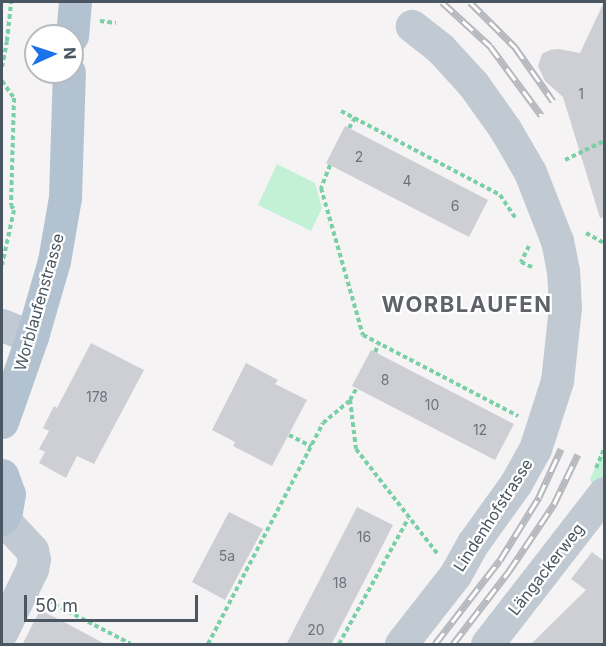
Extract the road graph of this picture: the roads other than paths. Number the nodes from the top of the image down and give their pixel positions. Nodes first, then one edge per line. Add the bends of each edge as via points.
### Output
1 (75, 2) edge
2 (73, 24) edge
3 (412, 26) dead end
4 (69, 84) edge
5 (2, 325) edge
6 (32, 338) junction
7 (2, 422) edge
8 (2, 475) edge
9 (604, 493) edge
10 (2, 519) edge
11 (2, 631) edge
12 (401, 645) edge
13 (487, 645) edge

1 - 2 main road
3 - 12 street, Lindenhofstrasse via 452,59 483,97 514,143 547,211 563,271 563,341 557,381 543,429 516,483 455,575
4 - 6 main road, Worblaufenstrasse via 65,197 54,261
5 - 6 street
6 - 7 main road, Worblaufenstrasse
8 - 10 main road via 9,494
9 - 13 street, Längackerweg
10 - 11 street via 32,550 34,559

